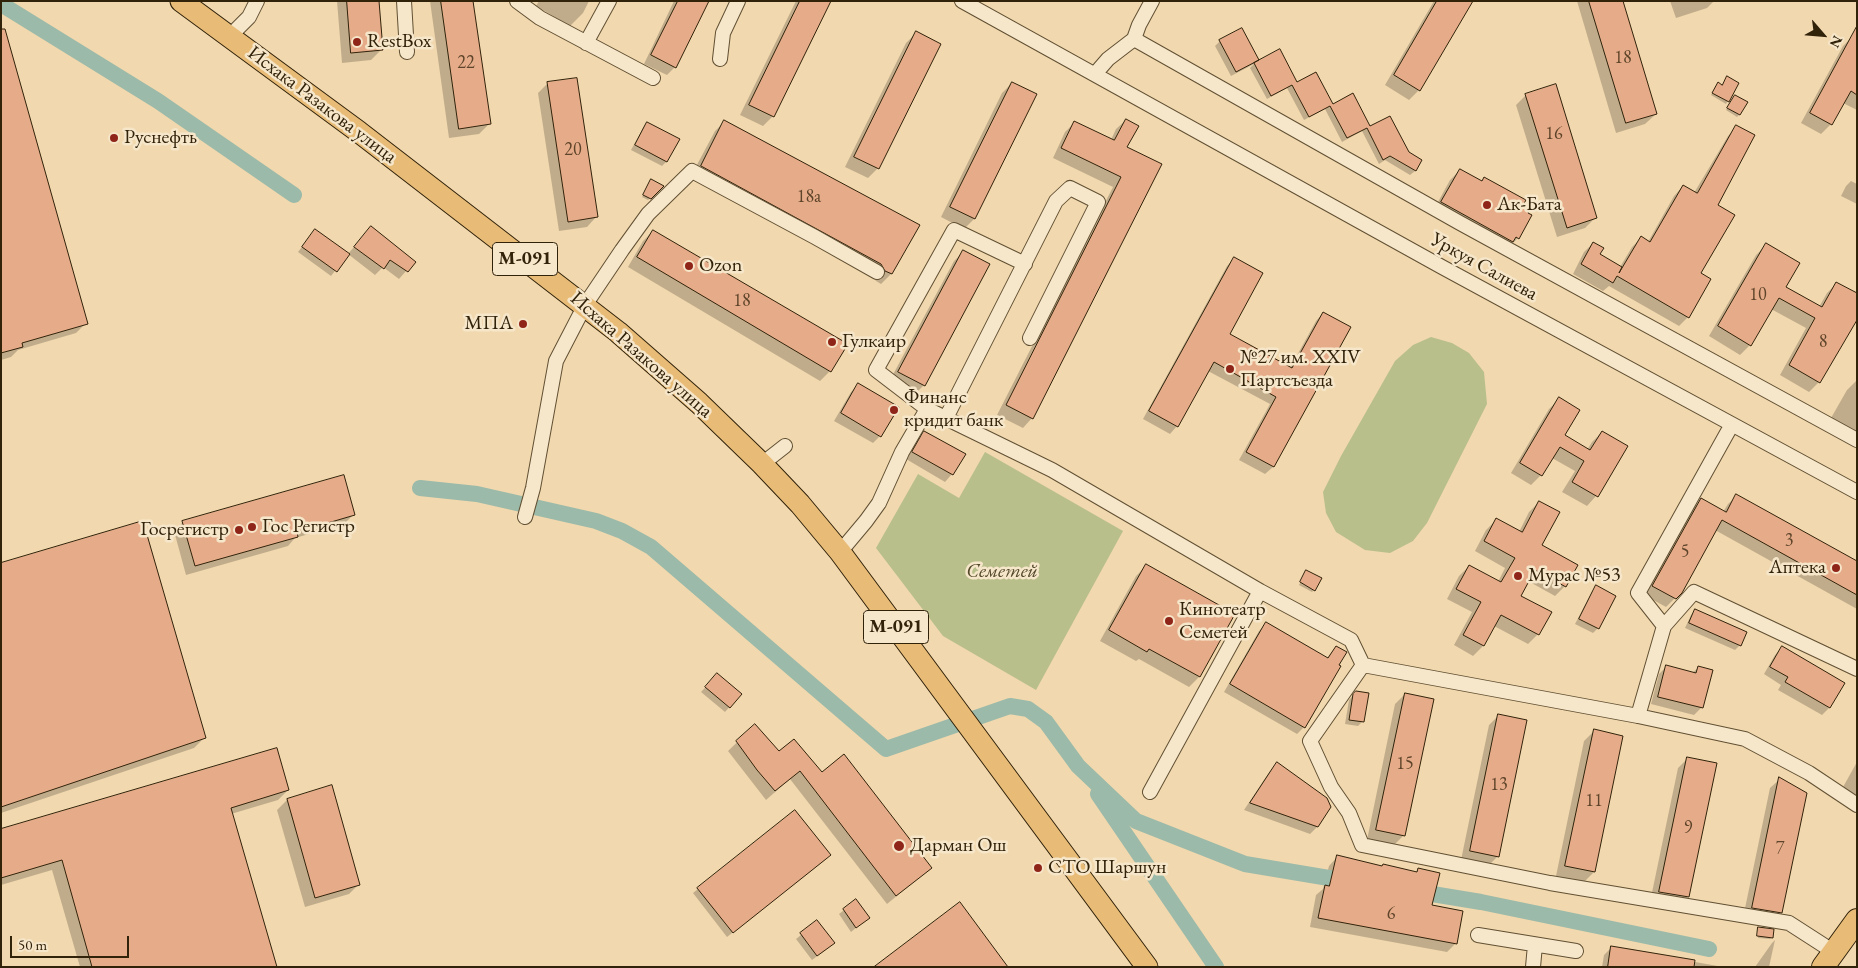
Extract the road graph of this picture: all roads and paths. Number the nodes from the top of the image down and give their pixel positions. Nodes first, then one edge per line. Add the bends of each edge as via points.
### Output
1 (181, 1) edge
2 (257, 1) edge
3 (404, 1) edge
4 (517, 1) edge
5 (609, 1) edge
6 (738, 1) edge
7 (962, 1) edge
8 (1152, 1) edge
9 (230, 36) junction
10 (1134, 39) junction
11 (586, 43) junction
12 (407, 52) dead end
13 (720, 59) dead end
14 (1095, 74) junction
15 (653, 78) dead end
16 (1025, 264) junction
17 (877, 272) dead end
18 (585, 306) junction
19 (1030, 338) dead end
20 (926, 409) junction
21 (946, 418) junction
22 (1731, 426) junction
23 (1857, 440) edge
24 (785, 446) dead end
25 (762, 464) junction
26 (1857, 492) edge
27 (525, 517) dead end
28 (840, 552) junction
29 (1260, 591) junction
30 (1664, 626) junction
31 (1363, 665) junction
32 (1857, 669) edge
33 (1638, 716) junction
34 (1150, 792) dead end
35 (1857, 805) edge
36 (1857, 920) edge
37 (1478, 935) dead end
38 (1535, 945) junction
39 (1576, 951) dead end
40 (1829, 959) edge
41 (1147, 967) edge
42 (1532, 967) edge

1 - 9 main road, Исхака Разакова улица / М-091
2 - 9 street via 249,17
3 - 12 street
4 - 11 street via 540,18
5 - 11 street
6 - 13 street via 723,33
7 - 14 street, Уркуя Салиева
8 - 10 street
9 - 18 main road, Исхака Разакова улица / М-091
10 - 14 street
10 - 23 street, Уркуя Салиева via 1476,232
11 - 15 street
14 - 22 street, Уркуя Салиева
16 - 19 street via 1056,201 1070,188 1098,202
16 - 20 street via 954,230 876,370
16 - 21 street
17 - 18 street via 692,171 648,214
18 - 25 main road, Исхака Разакова улица / М-091 via 699,403
18 - 27 street via 556,361
20 - 21 street
20 - 28 street via 879,503
21 - 29 street via 1052,470
22 - 26 street, Уркуя Салиева
22 - 30 street via 1638,593
24 - 25 street
25 - 28 main road, Исхака Разакова улица / М-091
28 - 41 main road, М-091
29 - 31 street via 1351,640
29 - 34 street
30 - 32 street via 1694,592
30 - 33 street
31 - 33 street
31 - 40 street via 1310,741 1330,787 1348,813 1362,845 1550,882 1789,923
33 - 35 street via 1745,739 1809,773
36 - 40 highway
37 - 38 street
38 - 39 street
38 - 42 street

